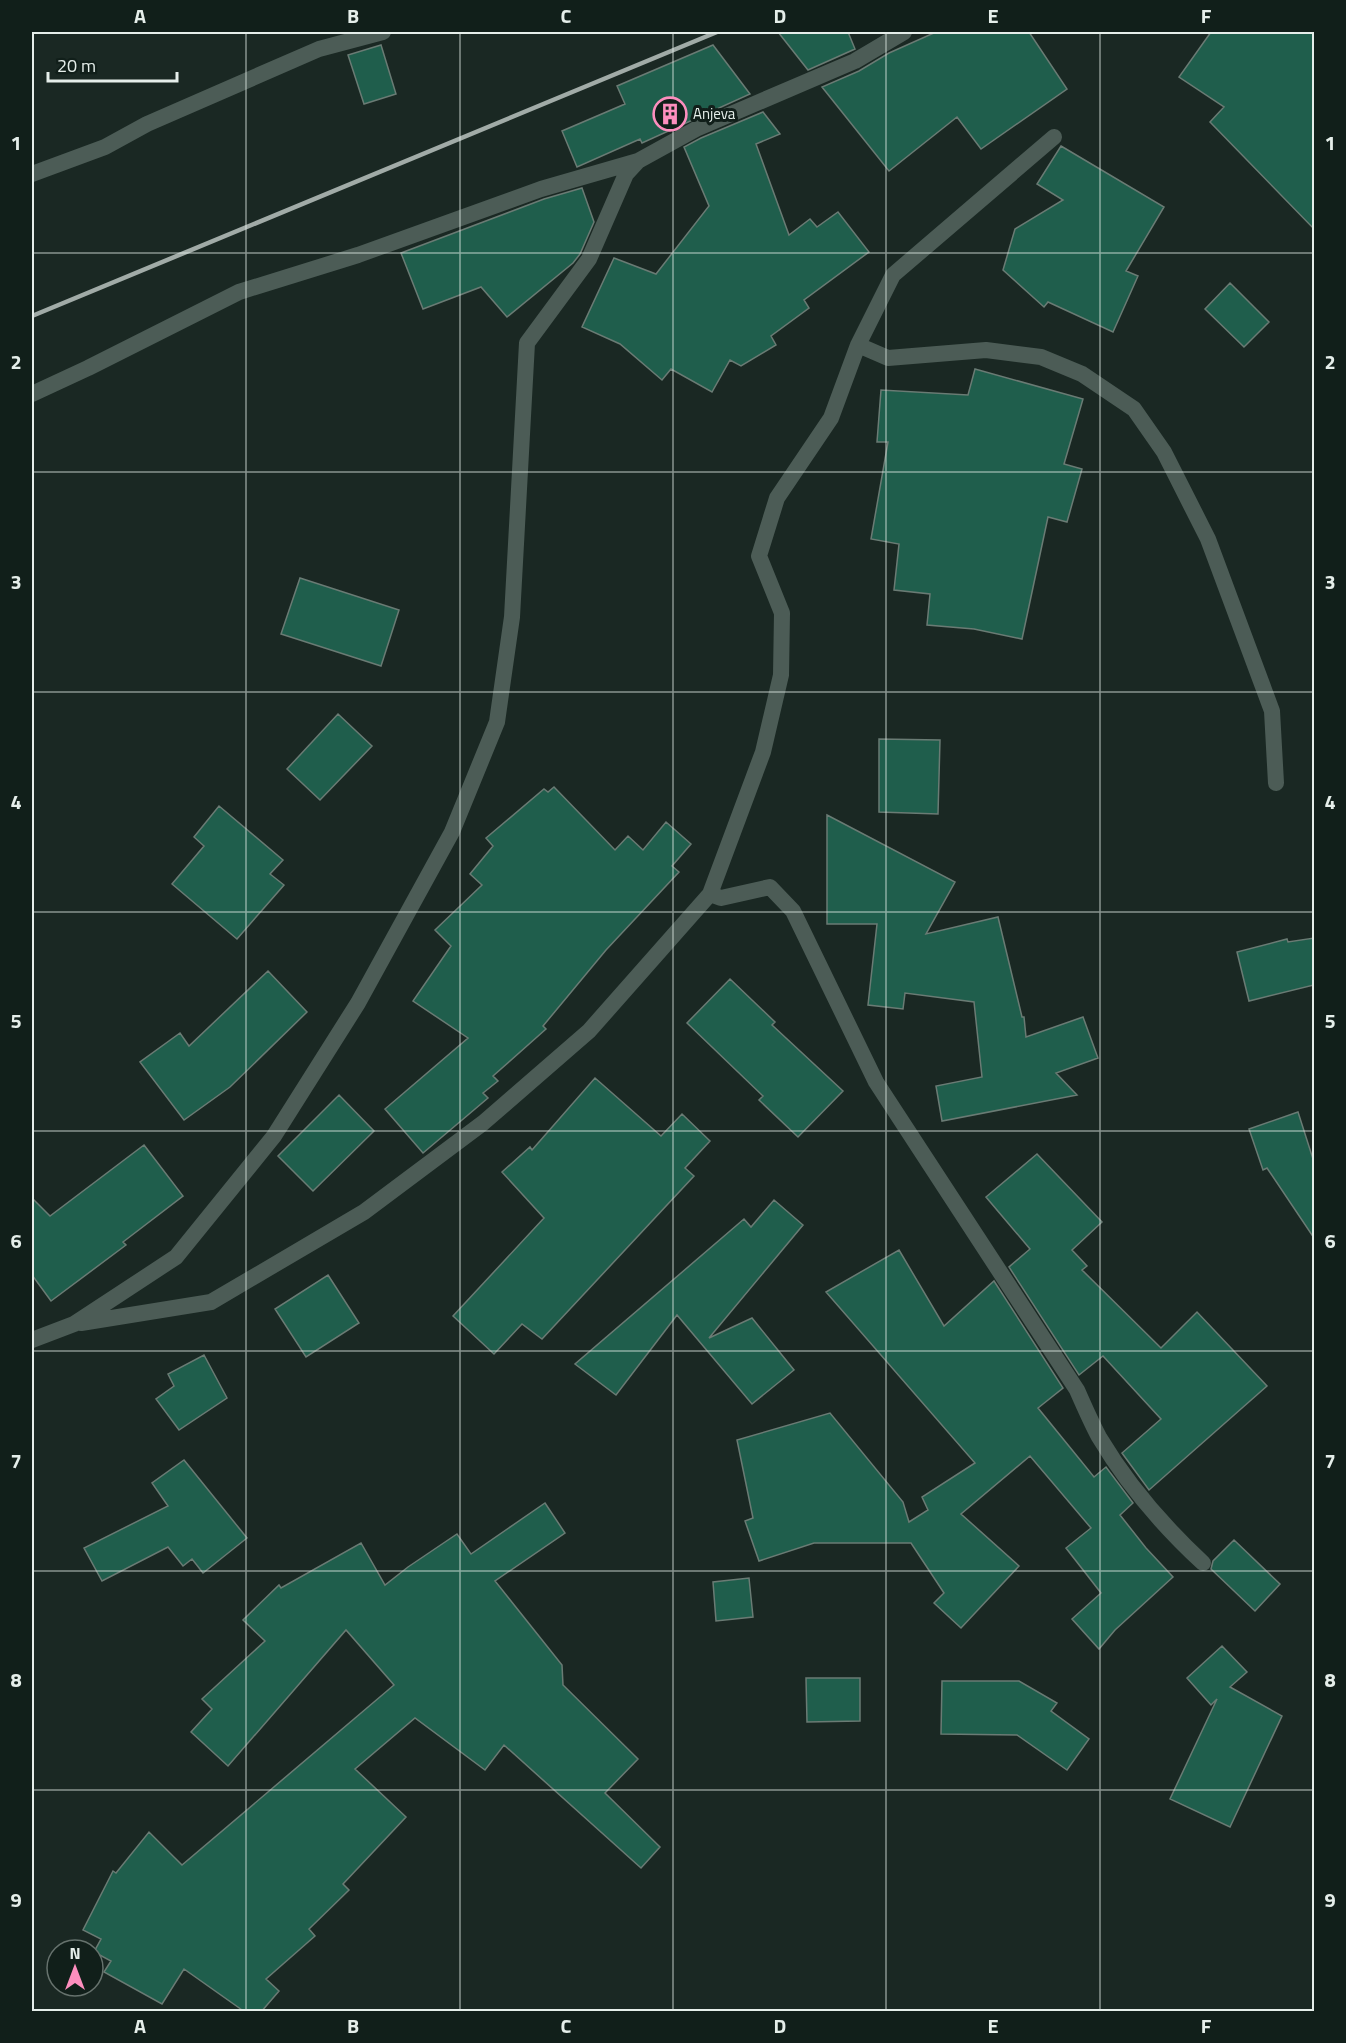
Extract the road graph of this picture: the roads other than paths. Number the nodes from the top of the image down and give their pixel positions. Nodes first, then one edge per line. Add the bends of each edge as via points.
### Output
1 (383, 32) edge
2 (904, 32) edge
3 (1054, 137) dead end
4 (638, 161) junction
5 (32, 174) edge
6 (858, 345) junction
7 (32, 394) edge
8 (1276, 783) dead end
9 (710, 894) junction
10 (74, 1324) junction
11 (32, 1340) edge
12 (1203, 1563) dead end

1 - 5 street via 319,49 147,124 105,147
2 - 4 street via 855,61 696,129
3 - 6 street via 893,274
4 - 7 street via 541,189 358,255 239,292
4 - 10 street via 626,174 589,260 527,343 512,617 497,722 452,832 358,1003 274,1136 176,1257
6 - 8 street via 888,358 986,350 1041,357 1082,374 1134,409 1164,452 1208,539 1272,711
6 - 9 street via 831,418 777,498 759,556 782,613 781,675 763,752
9 - 10 street via 589,1031 483,1123 364,1212 211,1302
9 - 12 street via 721,898 770,887 793,911 876,1082 1077,1390 1099,1436 1130,1485 1180,1543
10 - 11 street

